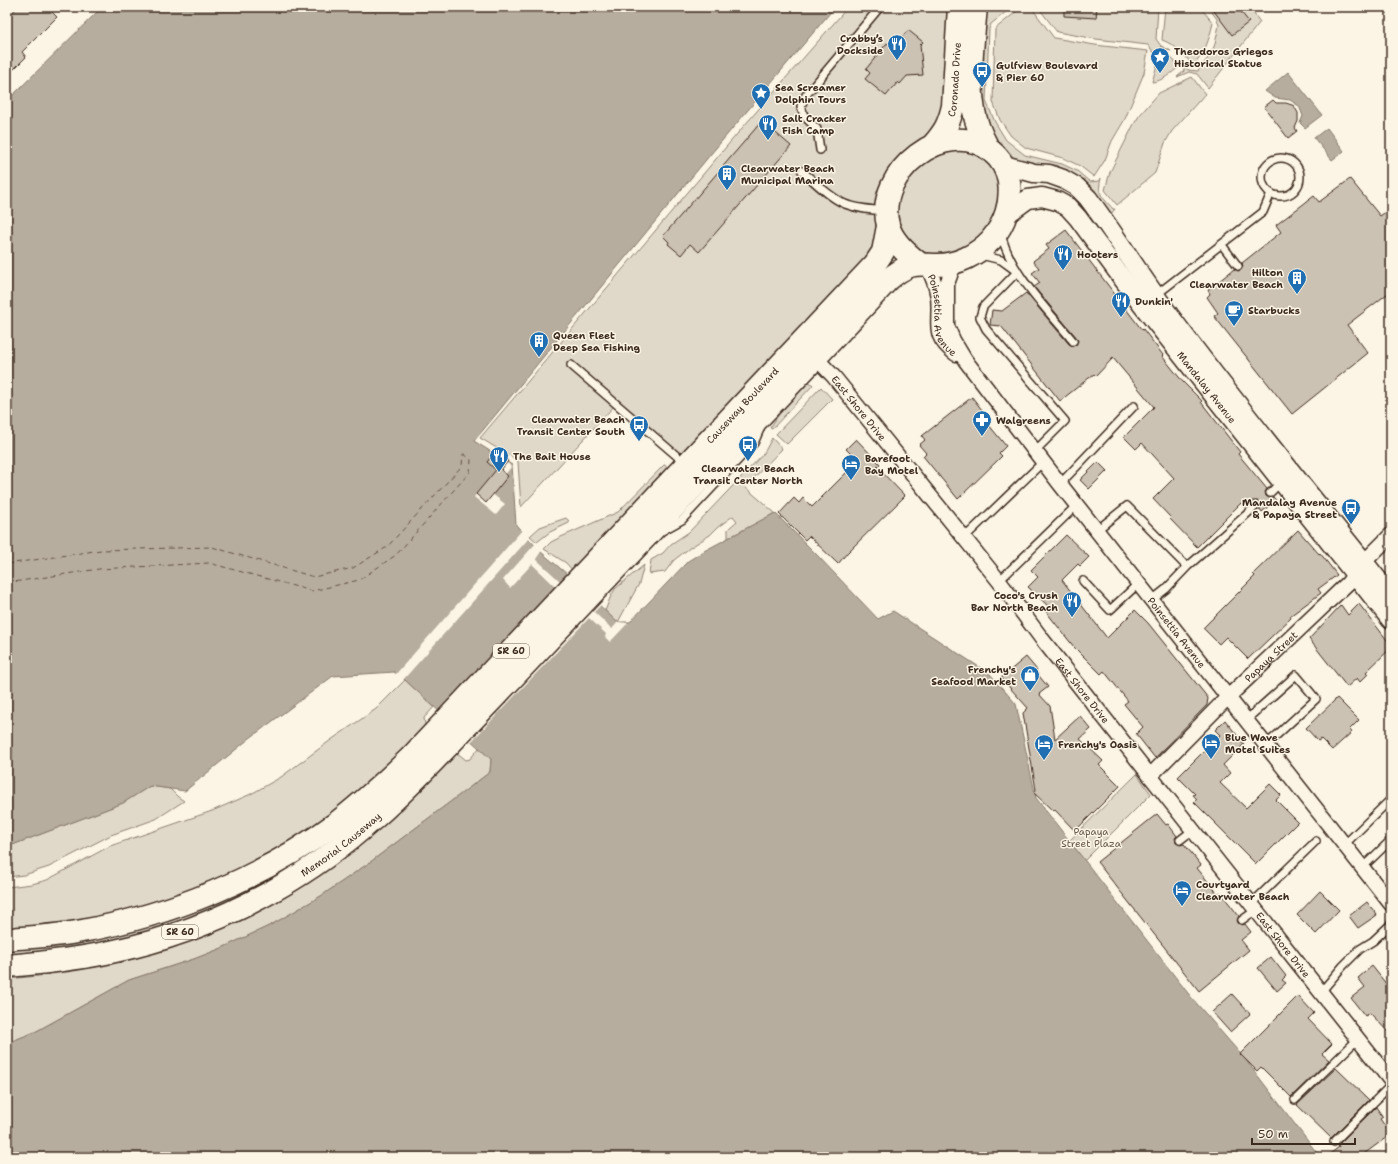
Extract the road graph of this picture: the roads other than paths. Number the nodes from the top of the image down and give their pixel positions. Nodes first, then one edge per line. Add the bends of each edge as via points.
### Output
1 (880, 7) edge
2 (959, 7) edge
3 (976, 7) edge
4 (932, 145) junction
5 (988, 148) junction
6 (820, 150) dead end
7 (1004, 165) junction
8 (802, 171) dead end
9 (1271, 193) junction
10 (887, 219) junction
11 (1003, 221) junction
12 (1222, 245) junction
13 (968, 257) junction
14 (923, 264) junction
15 (1238, 266) dead end
16 (1017, 272) junction
17 (1148, 301) junction
18 (1073, 341) dead end
19 (816, 358) junction
20 (964, 360) junction
21 (571, 365) dead end
22 (1134, 406) dead end
23 (1039, 456) junction
24 (686, 465) junction
25 (1060, 484) junction
26 (1077, 505) junction
27 (1256, 506) dead end
28 (1097, 530) junction
29 (1391, 535) edge
30 (964, 538) junction
31 (1187, 567) junction
32 (1360, 568) junction
33 (999, 581) junction
34 (1083, 581) dead end
35 (588, 583) junction
36 (1139, 583) junction
37 (1391, 596) edge
38 (1152, 600) junction
39 (1391, 620) edge
40 (1228, 697) junction
41 (1246, 720) junction
42 (448, 733) junction
43 (1266, 745) junction
44 (1150, 776) junction
45 (1391, 799) edge
46 (1193, 830) junction
47 (1180, 840) dead end
48 (1391, 840) edge
49 (1316, 841) dead end
50 (1344, 845) junction
51 (1362, 868) junction
52 (1391, 904) edge
53 (1254, 907) junction
54 (1242, 920) dead end
55 (1391, 924) edge
56 (7, 939) edge
57 (7, 966) edge
58 (1321, 992) junction
59 (1358, 1039) junction
60 (1391, 1081) edge
61 (1391, 1085) edge
62 (1295, 1100) dead end
63 (1334, 1142) dead end

1 - 6 lane via 806,95 801,106 804,116 817,129
2 - 4 main road, Coronado Drive via 954,106 944,132
3 - 5 main road, Coronado Drive via 971,57 974,111 978,129
4 - 5 main road via 962,140 976,142
4 - 10 main road via 905,166 896,180 888,196
5 - 7 main road
7 - 11 main road via 1010,186 1010,200
7 - 17 street, Mandalay Avenue via 1049,174 1077,186 1102,217
8 - 10 lane via 843,203
9 - 9 lane via 1283,196 1295,190 1298,185 1300,172 1287,158 1274,158 1262,172 1266,189
9 - 12 lane via 1263,212
10 - 14 main road via 899,245 908,255
10 - 24 main road, Causeway Boulevard via 883,252 875,264
11 - 13 main road via 991,240
11 - 16 lane via 1006,250
11 - 17 street, Mandalay Avenue via 1028,199 1042,197 1068,207
12 - 15 lane
12 - 17 lane
13 - 14 main road via 948,264
13 - 16 lane via 989,256 1001,260
13 - 20 street, Poinsettia Avenue via 952,270 947,284 946,306 947,326
14 - 19 main road via 898,271
14 - 20 street, Poinsettia Avenue via 934,280 938,298 938,334 947,347
16 - 18 lane
16 - 23 lane via 983,307 980,317 986,329 1065,420
17 - 32 street, Mandalay Avenue via 1277,477
19 - 30 street, East Shore Drive
19 - 35 main road via 643,542
20 - 23 street, Poinsettia Avenue
21 - 24 lane
22 - 25 lane
23 - 25 street, Poinsettia Avenue
23 - 30 lane
24 - 35 main road, Causeway Boulevard
25 - 26 street, Poinsettia Avenue
26 - 28 street, Poinsettia Avenue
26 - 33 lane
27 - 31 lane
28 - 31 lane via 1127,506
28 - 36 street, Poinsettia Avenue
29 - 32 street, Papaya Street
30 - 33 street, East Shore Drive
31 - 38 lane
32 - 37 street, Mandalay Avenue
32 - 39 street, Mandalay Avenue
32 - 40 street, Papaya Street via 1348,583
33 - 44 street, East Shore Drive
34 - 36 lane via 1110,610
35 - 42 main road, Memorial Causeway / SR 60
36 - 38 street, Poinsettia Avenue
38 - 40 street, Poinsettia Avenue
40 - 41 street, Poinsettia Avenue
40 - 44 street, Papaya Street
41 - 43 street, Poinsettia Avenue
41 - 43 lane via 1296,675 1316,699
42 - 56 main road, Memorial Causeway / SR 60 via 410,758 340,820 300,848 252,873 192,900 133,920 81,931
42 - 57 main road, Memorial Causeway / SR 60 via 397,799 355,836 309,869 268,893 198,926 157,940 75,958
43 - 50 street, Poinsettia Avenue
44 - 46 street, East Shore Drive
45 - 50 lane
46 - 47 lane
46 - 53 street, East Shore Drive
48 - 51 lane
49 - 53 lane
50 - 51 street, Poinsettia Avenue
51 - 52 street, Poinsettia Avenue
53 - 54 lane
53 - 58 street, East Shore Drive
55 - 58 lane via 1360,949
58 - 59 street, East Shore Drive
59 - 60 street, East Shore Drive
59 - 62 lane
61 - 63 lane

